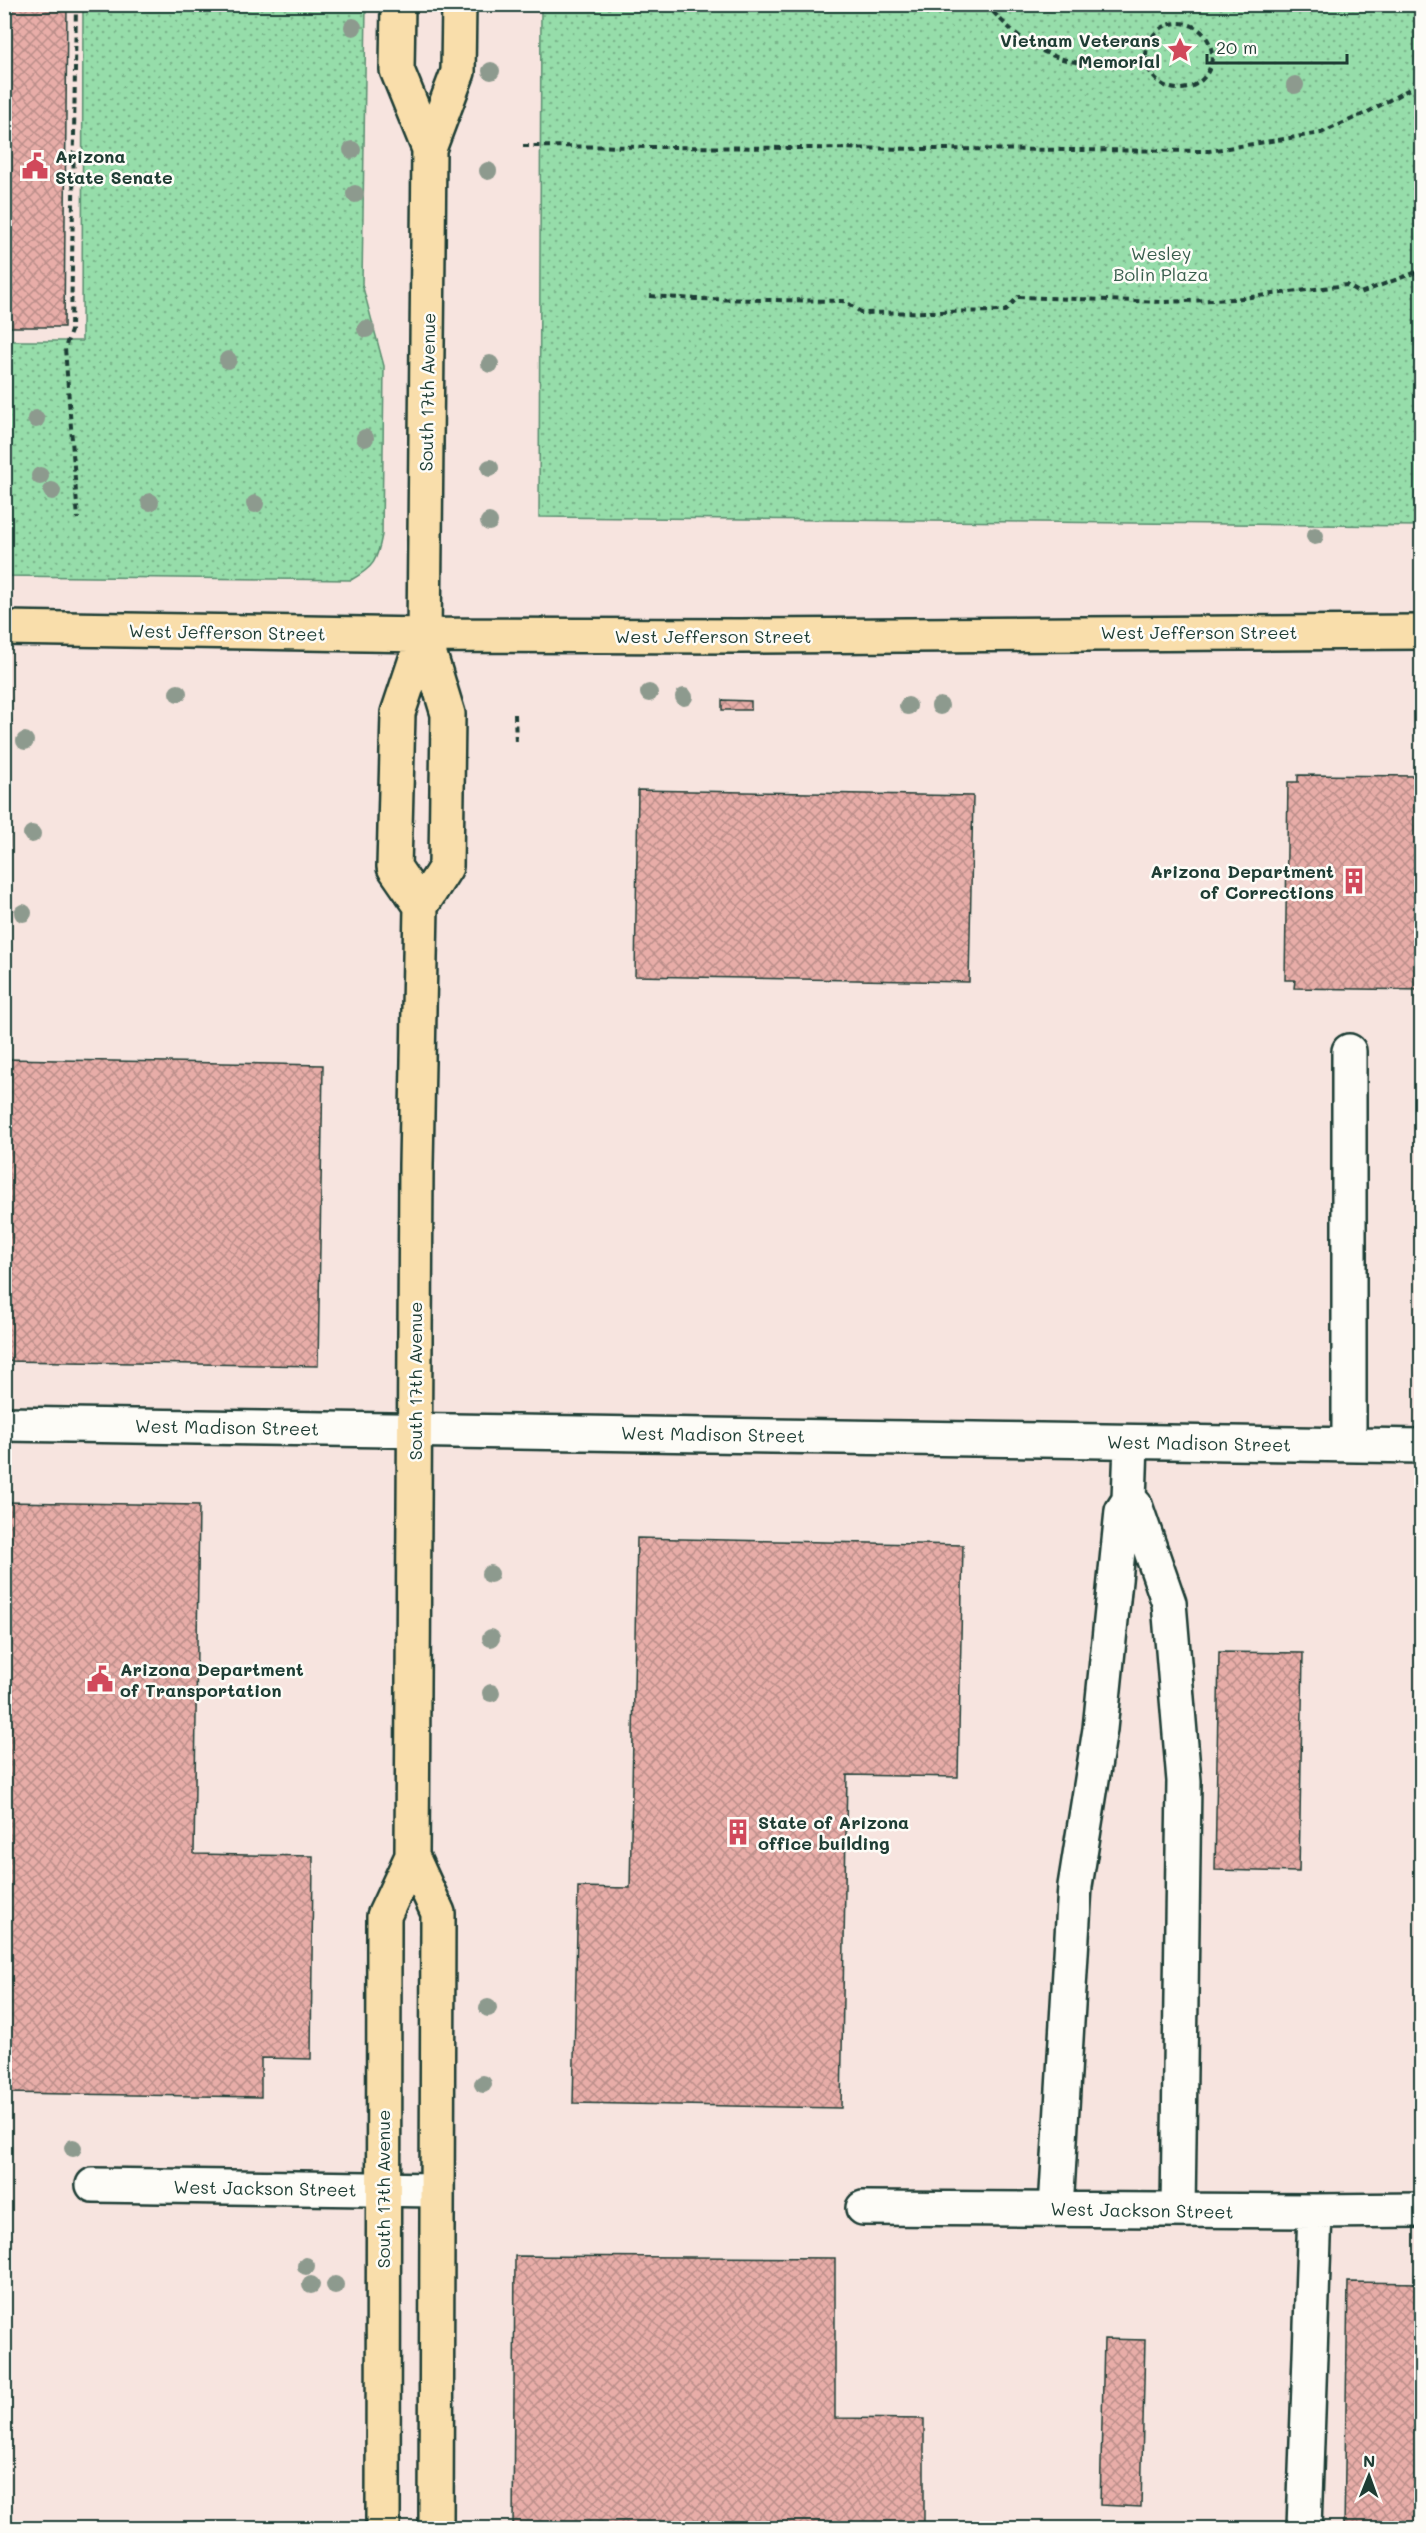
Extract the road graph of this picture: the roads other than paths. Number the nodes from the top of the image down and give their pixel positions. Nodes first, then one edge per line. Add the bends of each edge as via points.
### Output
1 (398, 4) edge
2 (459, 4) edge
3 (429, 149) junction
4 (4, 628) edge
5 (1422, 632) edge
6 (424, 635) junction
7 (421, 906) junction
8 (1349, 1051) dead end
9 (4, 1424) edge
10 (415, 1429) junction
11 (1131, 1443) junction
12 (1349, 1445) junction
13 (1422, 1446) edge
14 (1129, 1500) junction
15 (412, 1856) junction
16 (93, 2185) dead end
17 (383, 2189) junction
18 (436, 2190) junction
19 (863, 2208) dead end
20 (1056, 2209) junction
21 (1178, 2210) junction
22 (1422, 2210) edge
23 (1315, 2211) junction
24 (383, 2529) edge
25 (436, 2529) edge
26 (1304, 2529) edge

1 - 3 main road, South 17th Avenue via 397,70
2 - 3 main road, South 17th Avenue via 458,72
3 - 6 main road, South 17th Avenue
4 - 6 main road, West Jefferson Street
5 - 6 main road, West Jefferson Street
6 - 7 main road, South 17th Avenue via 448,714 447,843 446,867
6 - 7 main road, South 17th Avenue via 398,713 394,867
7 - 10 main road, South 17th Avenue
8 - 12 street
9 - 10 street, West Madison Street
10 - 11 street, West Madison Street
10 - 15 main road, South 17th Avenue
11 - 12 street, West Madison Street
11 - 14 street
12 - 13 street, West Madison Street
14 - 20 street via 1122,1511 1100,1729 1075,1886
14 - 21 street via 1135,1505 1169,1603 1184,1769
15 - 17 main road, South 17th Avenue via 384,1916
15 - 18 main road, South 17th Avenue via 438,1913
16 - 17 street, West Jackson Street
17 - 18 street, West Jackson Street
17 - 24 main road, South 17th Avenue
18 - 25 main road, South 17th Avenue
19 - 20 street, West Jackson Street
20 - 21 street, West Jackson Street
21 - 23 street, West Jackson Street
22 - 23 street, West Jackson Street
23 - 26 street

